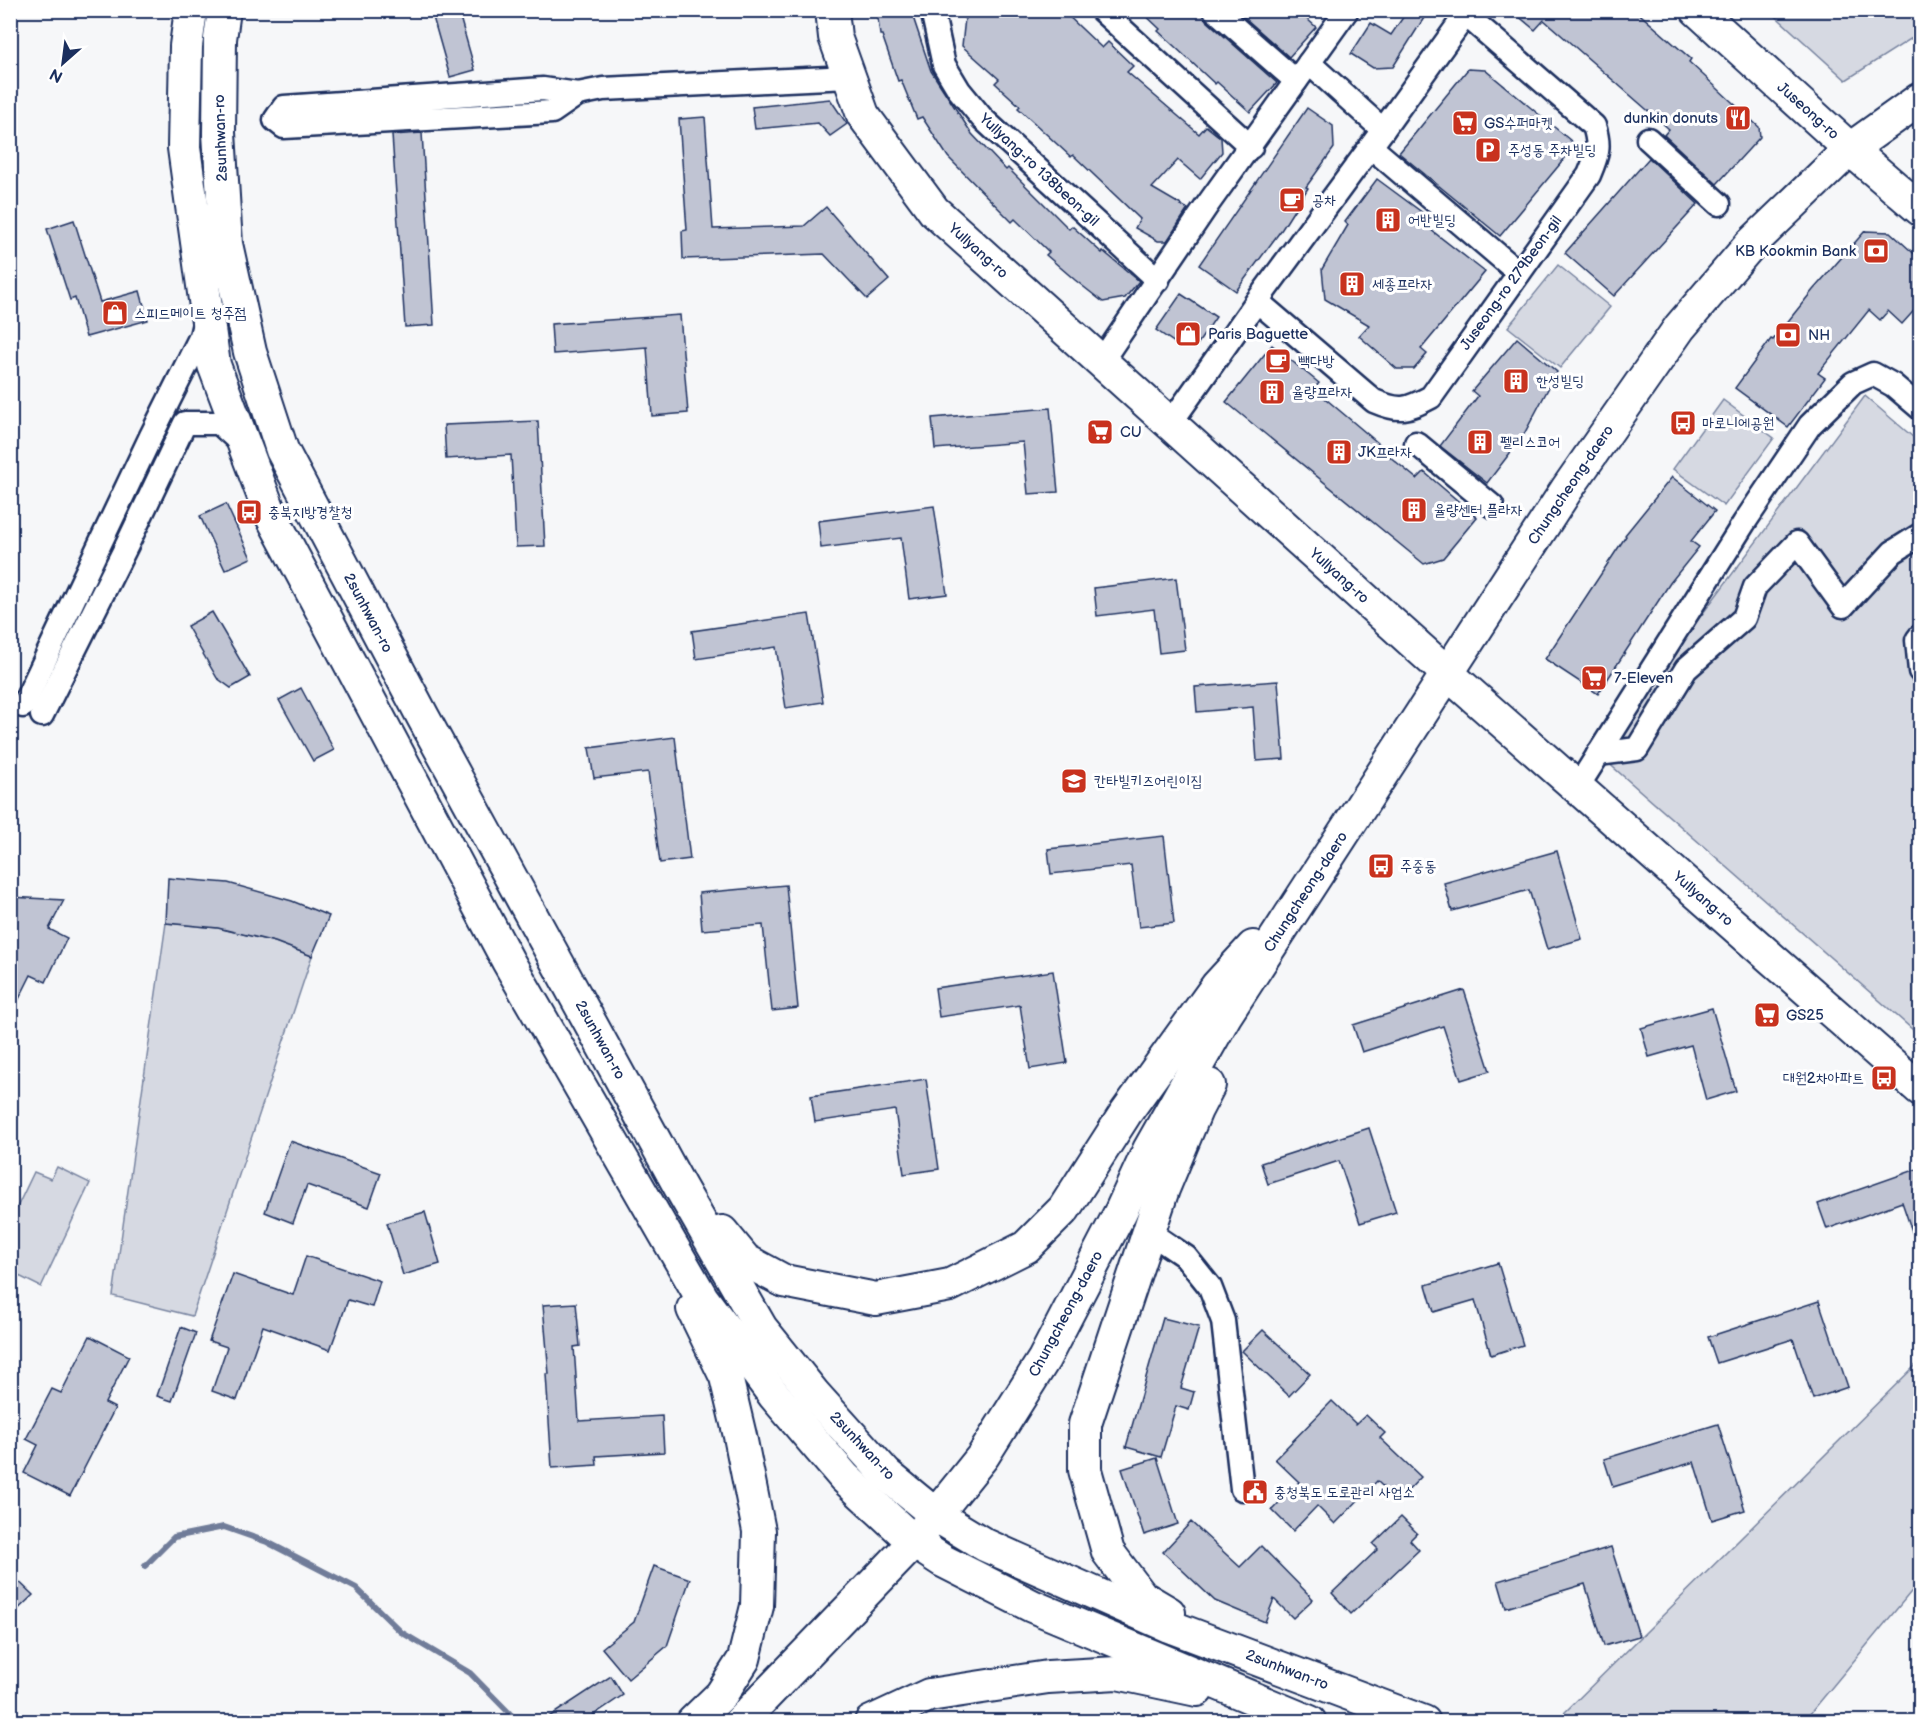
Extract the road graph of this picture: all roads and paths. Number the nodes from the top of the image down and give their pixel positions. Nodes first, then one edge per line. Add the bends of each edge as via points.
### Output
1 (191, 10) edge
2 (224, 10) edge
3 (832, 10) edge
4 (1101, 10) edge
5 (1215, 10) edge
6 (1697, 10) edge
7 (940, 13) edge
8 (1340, 13) edge
9 (1467, 13) edge
10 (1302, 72) junction
11 (849, 77) junction
12 (578, 94) junction
13 (1920, 99) edge
14 (1377, 139) junction
15 (1648, 139) dead end
16 (1251, 147) junction
17 (1850, 149) junction
18 (1719, 204) dead end
19 (1920, 209) edge
20 (1519, 273) junction
21 (1158, 280) junction
22 (1257, 301) junction
23 (207, 311) junction
24 (1101, 362) junction
25 (1920, 408) edge
26 (1170, 424) junction
27 (1416, 443) dead end
28 (244, 446) junction
29 (1492, 506) dead end
30 (1920, 535) edge
31 (1920, 636) edge
32 (1920, 671) edge
33 (1447, 673) junction
34 (1598, 754) junction
35 (1577, 788) junction
36 (1312, 883) junction
37 (1920, 1089) edge
38 (673, 1173) junction
39 (1149, 1232) junction
40 (687, 1273) junction
41 (1242, 1489) dead end
42 (937, 1516) junction
43 (914, 1542) junction
44 (1218, 1644) junction
45 (1297, 1716) edge
46 (693, 1722) edge
47 (740, 1722) edge
48 (871, 1722) edge
49 (1424, 1722) edge

1 - 23 street via 186,46 184,148
2 - 38 street, 2sunhwan-ro via 219,133 226,244 250,352 282,450
3 - 11 street, Yullyang-ro via 835,37
4 - 16 street
5 - 10 street
6 - 17 street, Juseong-ro
7 - 21 street, Yullyang-ro 138beon-gil via 944,65 959,90 982,118
8 - 10 street
9 - 14 street, Juseong-ro 279beon-gil
9 - 20 street, Juseong-ro 279beon-gil via 1594,126 1599,141 1589,175
10 - 14 street
10 - 16 street
11 - 12 street via 603,89
11 - 24 street, Yullyang-ro via 863,115 934,211
12 - 12 street via 543,89 284,107 275,120 284,127 552,112
13 - 17 street, Chungcheong-daero
14 - 20 street
14 - 22 street, Juseong-ro 279beon-gil
15 - 18 street
16 - 21 street
17 - 19 street, Juseong-ro
17 - 33 street, Chungcheong-daero via 1751,244 1680,327 1567,489
20 - 22 street, Juseong-ro 279beon-gil via 1431,397 1413,407 1393,409 1374,401
21 - 24 street
22 - 26 street, Juseong-ro 279beon-gil
23 - 28 street via 214,365
23 - 28 street via 201,336 151,436 33,710 127,545 185,423 219,423
24 - 26 street, Yullyang-ro
25 - 34 street via 1873,374 1853,382 1810,425
26 - 33 street, Yullyang-ro
27 - 29 street
28 - 40 street via 270,513 508,961
30 - 34 street via 1893,552 1844,606 1797,543 1755,587 1744,618 1686,669 1637,749
31 - 32 street
33 - 35 street, Yullyang-ro
33 - 36 street, Chungcheong-daero
34 - 35 street
35 - 37 street, Yullyang-ro
36 - 38 street via 1216,986 1125,1114 1064,1209 1026,1247 950,1285 876,1299 784,1281 745,1260
36 - 39 street via 1196,1110
36 - 42 street, Chungcheong-daero via 1225,1016 1161,1129 1044,1359 983,1456
38 - 42 street, 2sunhwan-ro via 761,1328 886,1474
39 - 41 street via 1186,1257 1210,1287 1223,1321
39 - 44 street via 1085,1424 1085,1470 1108,1552 1142,1597
40 - 43 street via 774,1395 844,1477
40 - 46 street via 693,1311 726,1377 759,1531 757,1606 744,1659 721,1695
42 - 43 street, Chungcheong-daero
42 - 44 street, 2sunhwan-ro via 985,1545
43 - 45 street via 1032,1606
43 - 47 street, Chungcheong-daero
44 - 49 street, 2sunhwan-ro
45 - 48 street via 1207,1691 1117,1673 1048,1677 929,1695

